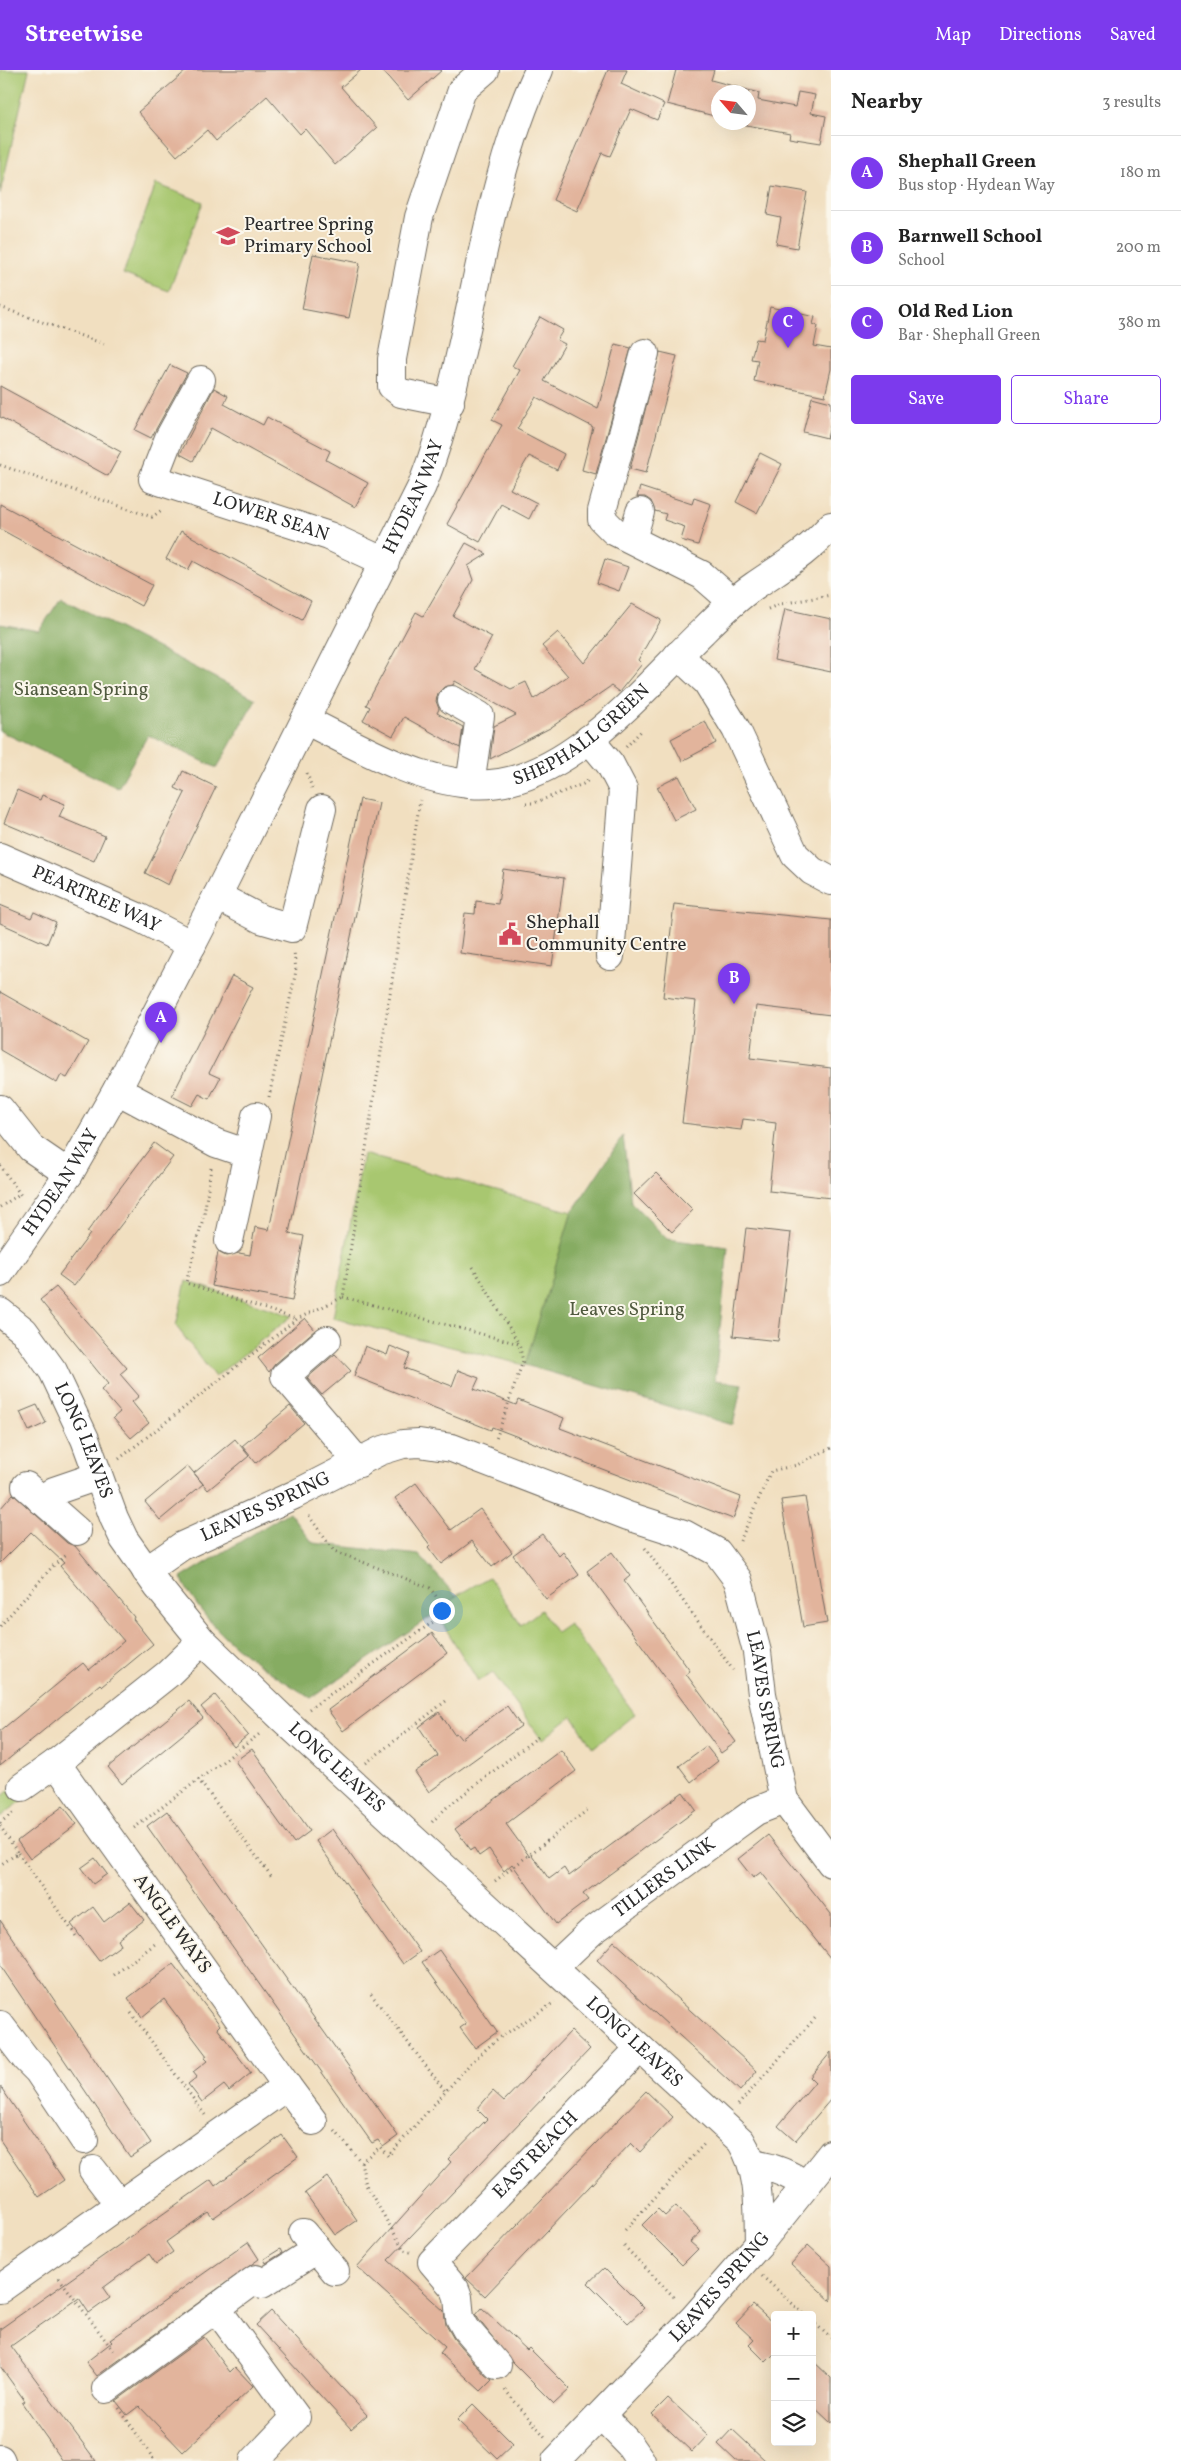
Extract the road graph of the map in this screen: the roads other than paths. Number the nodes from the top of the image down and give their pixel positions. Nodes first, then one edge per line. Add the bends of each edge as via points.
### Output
1 (485, 70) edge
2 (535, 72) edge
3 (644, 353) dead end
4 (201, 380) dead end
5 (450, 404) junction
6 (640, 512) dead end
7 (632, 539) junction
8 (825, 544) edge
9 (385, 562) junction
10 (734, 602) junction
11 (678, 655) junction
12 (452, 700) dead end
13 (305, 720) junction
14 (589, 740) junction
15 (470, 784) junction
16 (322, 809) road end
17 (0, 857) edge
18 (831, 881) edge
19 (217, 896) junction
20 (192, 945) junction
21 (610, 956) dead end
22 (117, 1090) junction
23 (0, 1109) edge
24 (256, 1116) road end
25 (248, 1154) junction
26 (69, 1174) junction
27 (229, 1241) dead end
28 (0, 1273) edge
29 (0, 1312) edge
30 (327, 1340) dead end
31 (359, 1463) junction
32 (98, 1476) junction
33 (76, 1540) road end
34 (146, 1571) junction
35 (202, 1641) junction
36 (56, 1763) junction
37 (22, 1787) dead end
38 (784, 1800) junction
39 (831, 1863) edge
40 (554, 1967) junction
41 (0, 2025) edge
42 (640, 2048) junction
43 (287, 2086) junction
44 (313, 2121) road end
45 (84, 2140) dead end
46 (831, 2154) edge
47 (753, 2164) junction
48 (93, 2170) dead end
49 (806, 2185) junction
50 (119, 2204) junction
51 (751, 2252) junction
52 (335, 2271) dead end
53 (0, 2289) edge
54 (216, 2308) junction
55 (497, 2364) dead end
56 (106, 2388) road end
57 (601, 2415) junction
58 (558, 2458) edge
59 (254, 2461) edge
60 (641, 2461) edge

1 - 5 street via 462,90 419,216 392,360 392,386 401,393
2 - 5 street, HYDEAN WAY via 490,222
3 - 7 street via 602,511 602,519 607,526
4 - 9 street, LOWER SEAN via 169,438 153,478 329,536
5 - 9 street, HYDEAN WAY via 439,444 422,486
6 - 7 street
7 - 10 street via 702,575
8 - 10 street, SHEPHALL GREEN
9 - 13 street, HYDEAN WAY
10 - 11 street, SHEPHALL GREEN
11 - 14 street, SHEPHALL GREEN
11 - 18 street via 707,682 736,729 795,855 812,871
12 - 15 street via 480,716
13 - 15 street, SHEPHALL GREEN via 375,755 424,774
13 - 19 street, HYDEAN WAY
14 - 15 street, SHEPHALL GREEN via 564,757 514,780
14 - 21 street via 610,764 623,789
16 - 19 street via 292,928 261,918
17 - 20 street, PEARTREE WAY via 140,918
19 - 20 street, HYDEAN WAY
20 - 22 street, HYDEAN WAY
22 - 25 street via 216,1143
22 - 26 street, HYDEAN WAY
23 - 26 street via 31,1148
24 - 25 street
25 - 27 street
26 - 28 street, HYDEAN WAY
29 - 32 street, LONG LEAVES via 24,1331 54,1371
30 - 31 street via 285,1376
31 - 34 street, LEAVES SPRING via 182,1546
31 - 38 street, LEAVES SPRING via 380,1451 403,1444 452,1448 628,1516 684,1534 717,1552 738,1580 757,1652 762,1694
32 - 33 street via 54,1491 34,1493
32 - 34 street, LONG LEAVES via 124,1539
34 - 35 street, LONG LEAVES
35 - 36 street via 168,1674
35 - 40 street, LONG LEAVES
36 - 37 street
36 - 43 street, ANGLE WAYS
38 - 39 street, LEAVES SPRING
38 - 40 street, TILLERS LINK via 756,1811 738,1824 591,1932
40 - 42 street, LONG LEAVES
41 - 45 street via 38,2071
42 - 47 street, LONG LEAVES via 741,2141
42 - 55 street, EAST REACH via 432,2262 455,2289 460,2318 466,2329
43 - 44 street, ANGLE WAYS
43 - 50 street
46 - 49 street, LEAVES SPRING
47 - 49 street via 767,2166
47 - 51 street, LONG LEAVES via 758,2194
48 - 50 street
49 - 51 street, LEAVES SPRING
50 - 53 street
51 - 57 street, LEAVES SPRING via 694,2318
52 - 54 street via 310,2241 262,2284 256,2279
54 - 56 street
54 - 59 street via 296,2417
57 - 58 street, LEAVES SPRING
57 - 60 street

